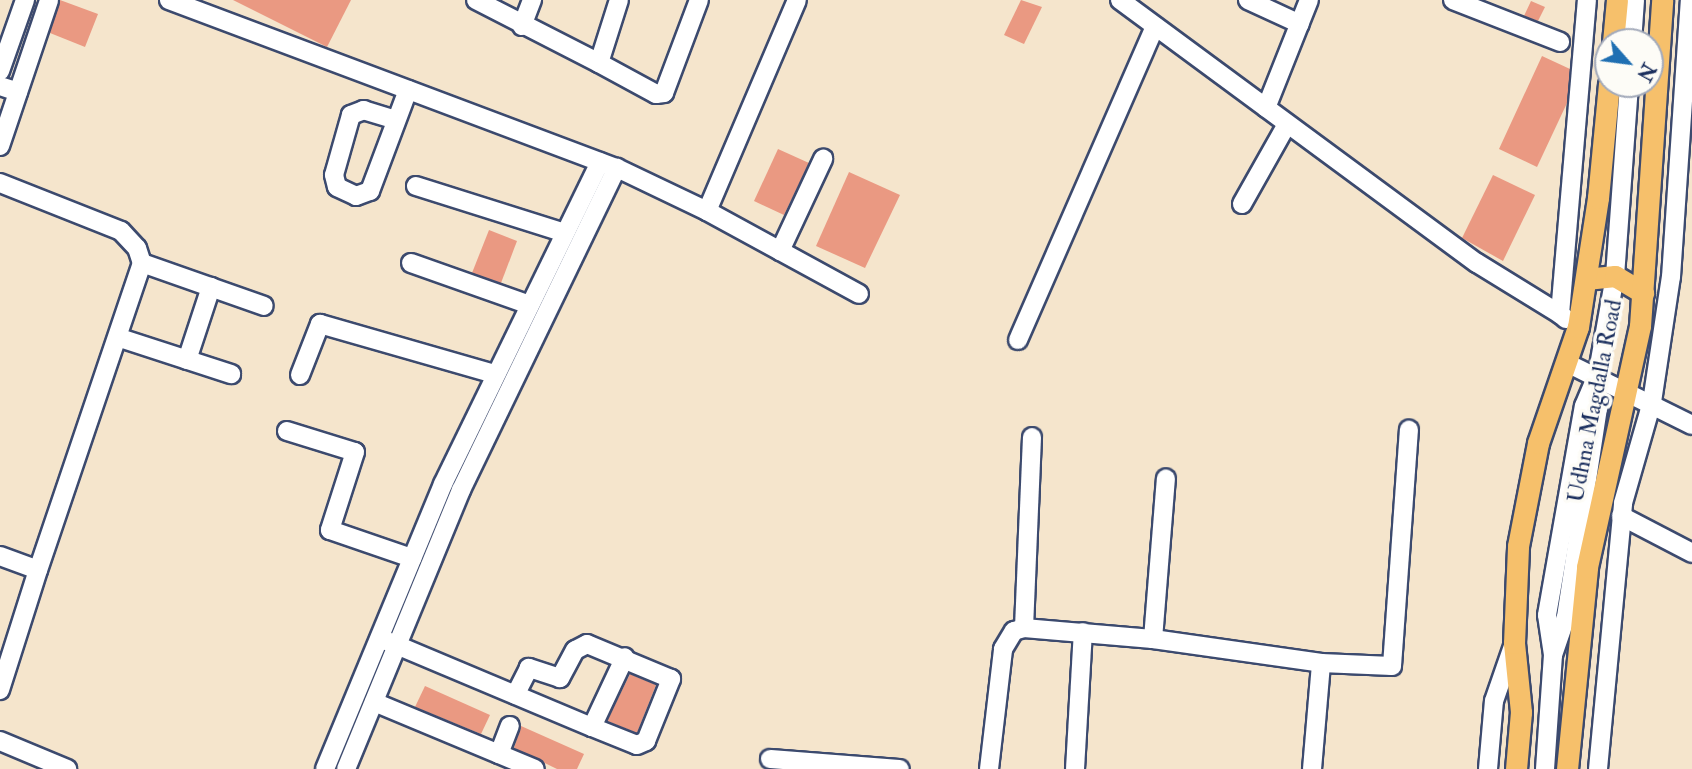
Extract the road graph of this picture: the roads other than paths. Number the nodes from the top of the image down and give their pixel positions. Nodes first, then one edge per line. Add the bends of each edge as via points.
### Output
1 (25, 0) edge
2 (49, 0) edge
3 (169, 0) edge
4 (476, 0) edge
5 (532, 0) edge
6 (619, 0) edge
7 (699, 0) edge
8 (797, 0) edge
9 (1119, 0) edge
10 (1248, 0) edge
11 (1309, 0) edge
12 (1453, 0) edge
13 (1587, 0) edge
14 (1617, 0) edge
15 (1635, 0) edge
16 (1662, 0) edge
17 (1690, 0) edge
18 (1300, 24) junction
19 (522, 26) junction
20 (1155, 27) junction
21 (1614, 28) edge
22 (1633, 28) edge
23 (1560, 42) dead end
24 (2, 60) edge
25 (599, 63) junction
26 (24, 74) junction
27 (0, 86) edge
28 (408, 90) junction
29 (18, 92) junction
30 (1607, 98) edge
31 (1628, 98) edge
32 (1266, 108) junction
33 (396, 120) junction
34 (1287, 124) junction
35 (1686, 139) edge
36 (0, 146) edge
37 (823, 159) dead end
38 (600, 162) junction
39 (617, 168) junction
40 (0, 183) edge
41 (416, 186) dead end
42 (1684, 198) edge
43 (1242, 204) dead end
44 (707, 211) junction
45 (562, 232) junction
46 (780, 251) junction
47 (142, 263) junction
48 (411, 263) dead end
49 (1615, 276) junction
50 (1586, 279) junction
51 (211, 287) junction
52 (1643, 293) junction
53 (859, 294) dead end
54 (527, 304) junction
55 (264, 306) dead end
56 (1560, 314) junction
57 (1578, 327) junction
58 (120, 338) junction
59 (1018, 340) dead end
60 (187, 360) junction
61 (1569, 364) junction
62 (231, 374) dead end
63 (494, 374) junction
64 (300, 375) dead end
65 (1597, 377) junction
66 (1627, 392) junction
67 (1652, 402) junction
68 (1692, 425) edge
69 (1409, 430) dead end
70 (286, 431) dead end
71 (1032, 437) dead end
72 (1166, 479) dead end
73 (1622, 516) junction
74 (1692, 553) edge
75 (0, 556) edge
76 (412, 558) junction
77 (38, 570) junction
78 (1024, 628) junction
79 (1083, 632) junction
80 (380, 639) junction
81 (1153, 639) junction
82 (1514, 643) junction
83 (398, 646) junction
84 (625, 657) junction
85 (1321, 663) junction
86 (0, 690) edge
87 (515, 695) junction
88 (374, 702) junction
89 (510, 726) dead end
90 (593, 727) junction
91 (0, 741) edge
92 (499, 754) junction
93 (770, 759) dead end
94 (67, 769) edge
95 (325, 769) edge
96 (346, 769) edge
97 (535, 769) edge
98 (900, 769) edge
99 (989, 769) edge
100 (1074, 769) edge
101 (1312, 769) edge
102 (1489, 769) edge
103 (1517, 769) edge
104 (1545, 769) edge
105 (1567, 769) edge
106 (1598, 769) edge

1 - 24 street
2 - 26 street
3 - 28 street
4 - 19 street
5 - 19 street
6 - 25 street
7 - 25 street via 664,93 656,94
8 - 44 street
9 - 20 street
10 - 18 street
11 - 18 street
12 - 23 street
13 - 56 street
14 - 21 main road
15 - 22 street
16 - 52 main road, Udhna Magdalla Road
17 - 35 street
18 - 32 street
19 - 25 street
20 - 32 street
20 - 59 street
24 - 26 street
26 - 29 street
27 - 29 street
28 - 33 street
28 - 38 street
29 - 36 street
30 - 50 main road, Udhna Magdalla Road
31 - 49 street
32 - 34 street
33 - 33 street via 370,191 356,196 337,187 334,175 351,115 365,110
34 - 43 street
34 - 56 street via 1477,263
35 - 42 street
37 - 46 street
38 - 39 street
38 - 45 street
39 - 44 street
39 - 83 street via 461,490
40 - 47 street via 121,231 137,248
41 - 45 street
42 - 67 street
44 - 46 street
45 - 54 street
46 - 53 street
47 - 51 street
47 - 58 street
48 - 54 street
49 - 50 main road
49 - 52 main road
49 - 65 street
50 - 57 main road, Udhna Magdalla Road
51 - 55 street
51 - 60 street
52 - 66 main road, Udhna Magdalla Road
54 - 63 street
56 - 57 street
57 - 61 main road, Udhna Magdalla Road
58 - 60 street
58 - 77 street
60 - 62 street
61 - 65 street
61 - 82 main road, Udhna Magdalla Road via 1538,443 1528,489 1516,571
63 - 64 street via 320,324
63 - 76 street
65 - 66 street
65 - 104 street via 1584,406 1547,615 1552,655
66 - 67 street
66 - 105 main road, Udhna Magdalla Road via 1587,567
67 - 68 street
67 - 73 street
69 - 85 street via 1393,664 1385,669
70 - 76 street via 355,452 330,530
71 - 78 street
72 - 81 street
73 - 74 street
73 - 106 street
75 - 77 street
76 - 80 street
77 - 86 street
78 - 79 street
78 - 99 street via 1014,631 1003,649
79 - 81 street
79 - 100 street
80 - 83 street
80 - 95 street
81 - 85 street
82 - 102 street via 1494,701
82 - 103 main road, Udhna Magdalla Road via 1521,712
83 - 87 street
83 - 88 street
84 - 87 street via 580,646 560,678 528,668
84 - 90 street
84 - 90 street via 671,679 646,741 637,745
85 - 101 street
87 - 90 street
88 - 92 street
88 - 96 street
89 - 92 street
91 - 94 street
92 - 97 street
93 - 98 street

